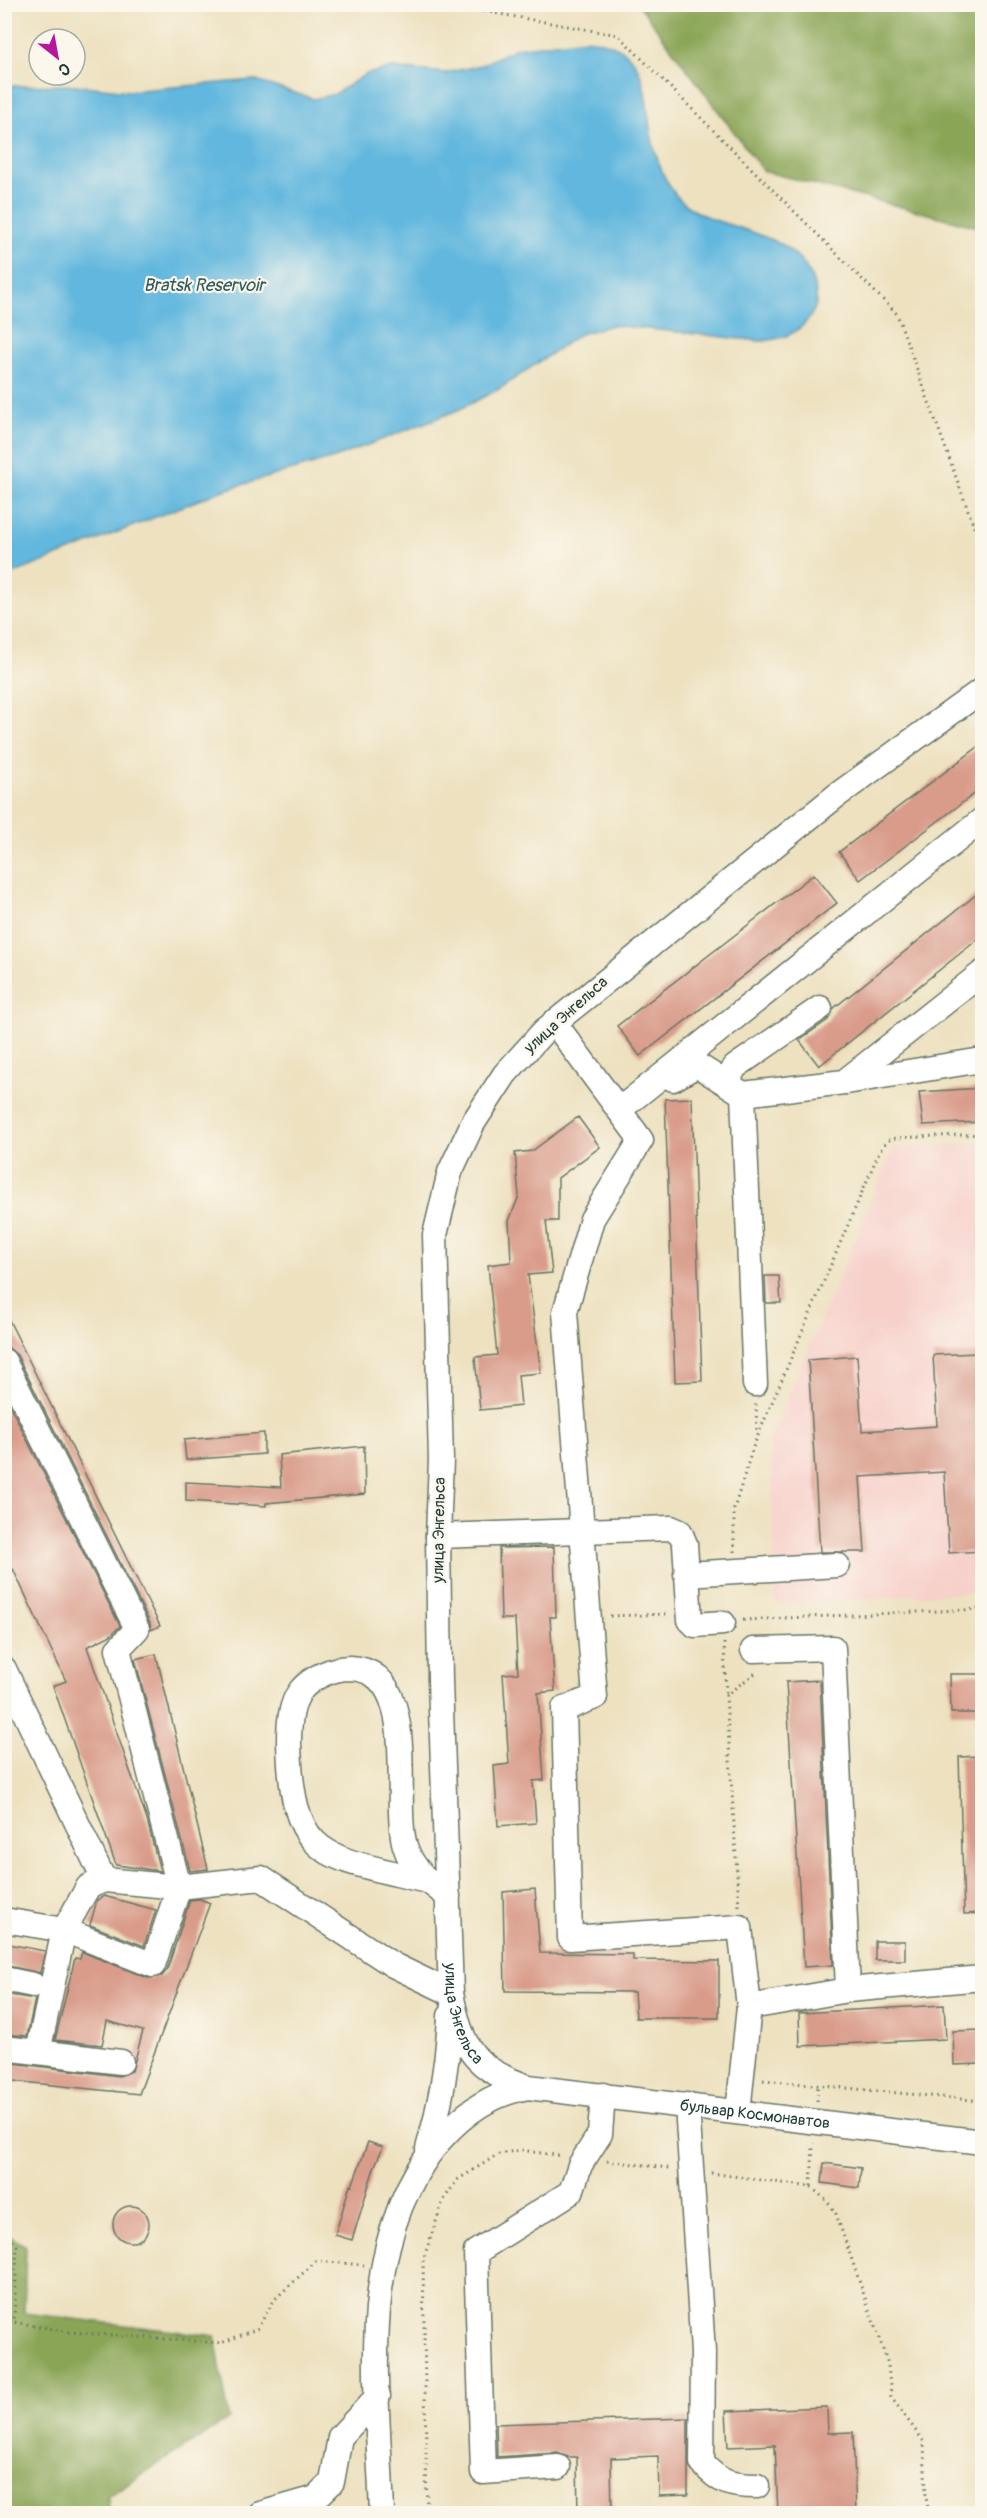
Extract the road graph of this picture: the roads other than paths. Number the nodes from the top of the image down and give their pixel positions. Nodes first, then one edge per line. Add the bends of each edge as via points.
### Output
1 (982, 690) edge
2 (982, 820) edge
3 (982, 973) edge
4 (820, 1008) dead end
5 (555, 1022) junction
6 (982, 1060) edge
7 (844, 1082) junction
8 (735, 1089) junction
9 (619, 1110) junction
10 (6, 1370) edge
11 (755, 1384) road end
12 (583, 1531) junction
13 (438, 1536) junction
14 (837, 1564) dead end
15 (686, 1574) junction
16 (723, 1623) road end
17 (753, 1650) road end
18 (4, 1669) edge
19 (104, 1880) junction
20 (427, 1881) junction
21 (179, 1887) junction
22 (448, 1896) junction
23 (4, 1920) edge
24 (64, 1930) junction
25 (982, 1978) edge
26 (4, 1979) edge
27 (33, 1984) dead end
28 (848, 1990) junction
29 (451, 1993) junction
30 (749, 2007) junction
31 (4, 2048) edge
32 (38, 2052) junction
33 (121, 2062) dead end
34 (528, 2087) junction
35 (603, 2095) junction
36 (687, 2106) junction
37 (738, 2112) junction
38 (982, 2142) edge
39 (425, 2157) junction
40 (378, 2396) junction
41 (558, 2467) dead end
42 (757, 2486) dead end
43 (260, 2514) edge
44 (382, 2514) edge

1 - 5 street, улица Энгельса via 836,796
2 - 9 street
3 - 7 street
4 - 8 street via 735,1067
5 - 9 street
5 - 13 street, улица Энгельса via 505,1074 473,1122 450,1172 435,1235 441,1460
6 - 7 street
7 - 8 street
8 - 9 street via 697,1065
8 - 11 street
9 - 12 street via 641,1140 592,1219 565,1312
10 - 21 street via 137,1629 118,1649
12 - 13 street
12 - 15 street via 671,1528 680,1532 685,1544
12 - 30 street via 596,1697 564,1709 570,1938 741,1927
13 - 22 street, улица Энгельса
14 - 15 street
15 - 16 street via 689,1614 695,1624
17 - 28 street via 833,1648
18 - 19 street
19 - 21 street
19 - 24 street via 88,1887
20 - 20 street via 405,1847 400,1823 398,1722 389,1691 366,1671 348,1668 313,1679 292,1707 289,1730 294,1807 302,1826 314,1842 339,1858
20 - 22 street
21 - 24 street via 153,1965
21 - 29 street via 261,1878 393,1965
22 - 29 street, улица Энгельса
23 - 24 street
24 - 32 street
25 - 28 street
26 - 27 street
28 - 30 street
29 - 34 street, улица Энгельса via 466,2045 483,2066
29 - 39 street via 448,2065
30 - 37 street
31 - 32 street
32 - 33 street
34 - 35 street, бульвар Космонавтов
34 - 39 street via 505,2091 479,2104 454,2124
35 - 36 street, бульвар Космонавтов
35 - 41 street via 600,2134 584,2159 572,2192 476,2252 483,2472
36 - 37 street, бульвар Космонавтов
36 - 42 street via 703,2352 702,2463 713,2476 733,2486
37 - 38 street, бульвар Космонавтов
39 - 40 street via 400,2210 384,2267 376,2331
40 - 43 street via 340,2437 332,2482 316,2498
40 - 44 street

